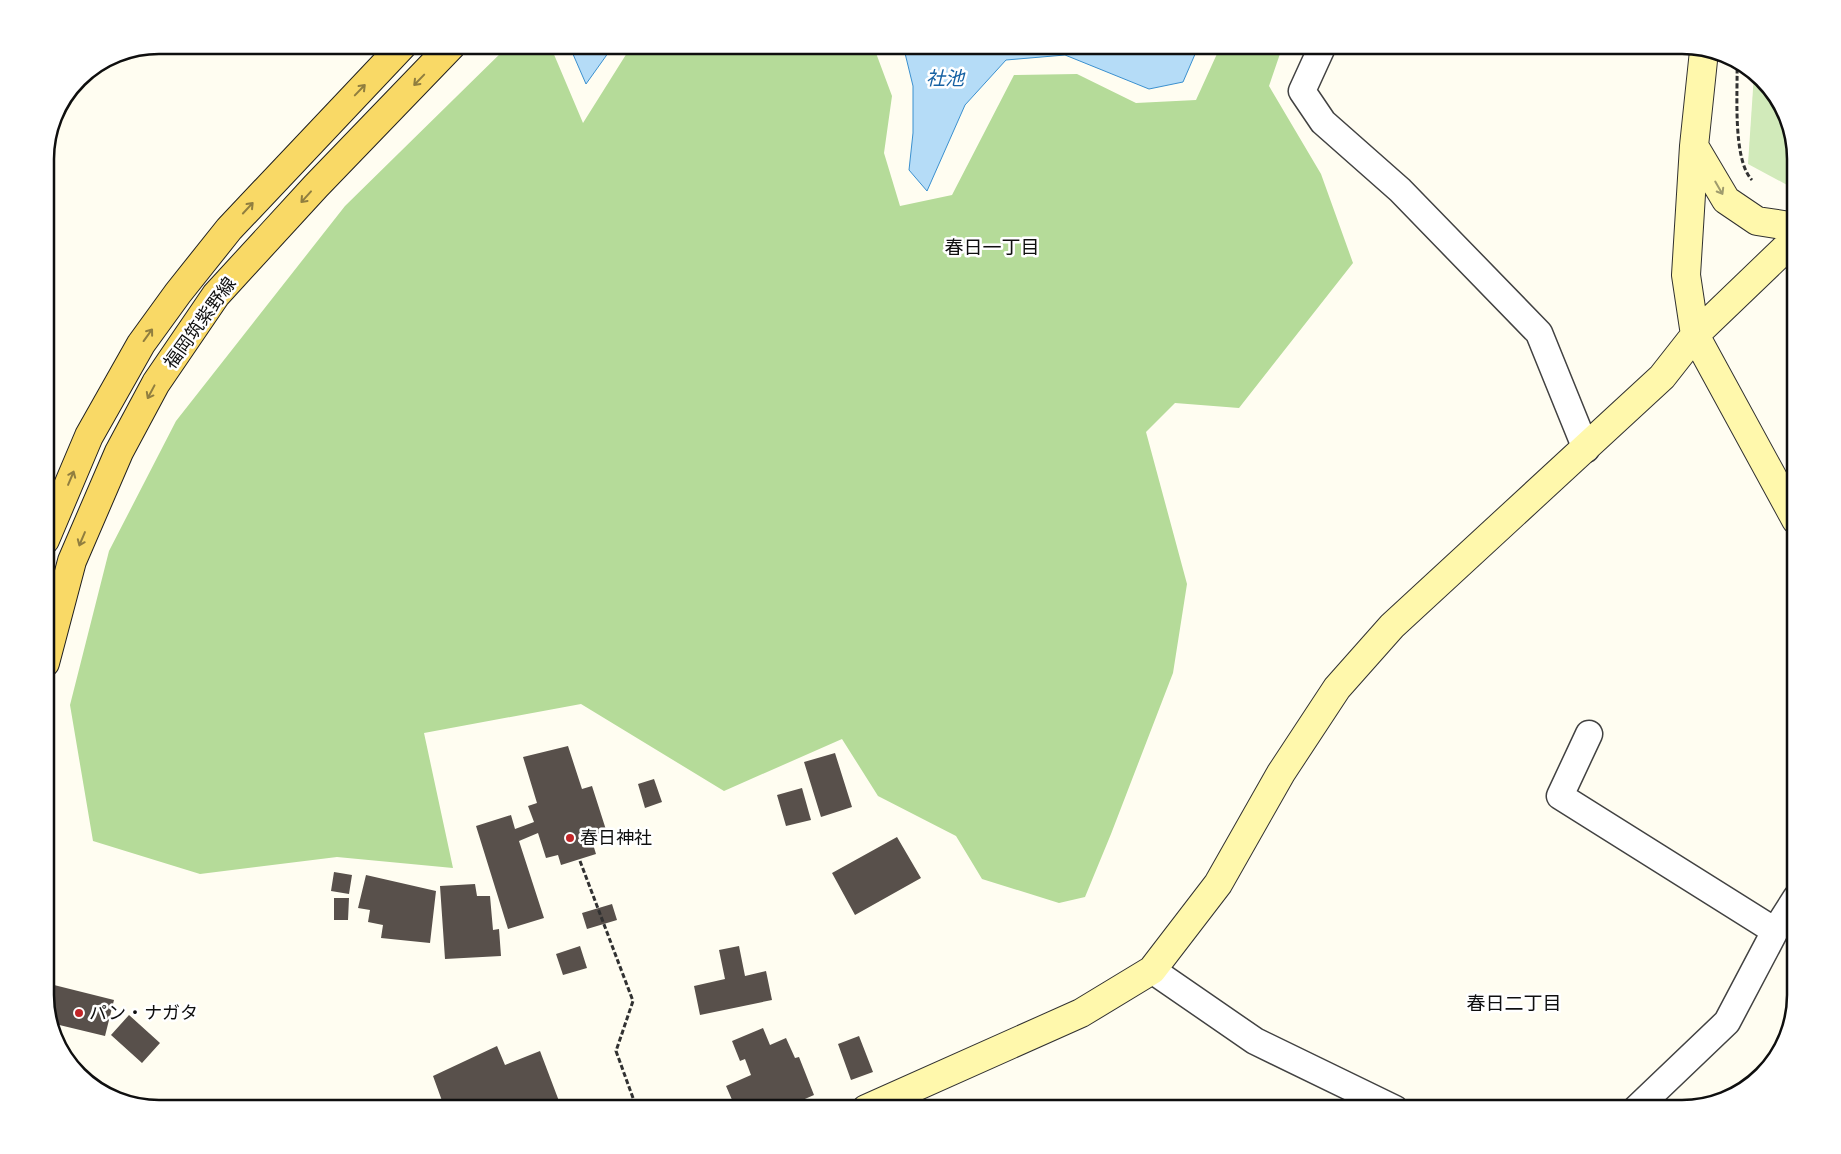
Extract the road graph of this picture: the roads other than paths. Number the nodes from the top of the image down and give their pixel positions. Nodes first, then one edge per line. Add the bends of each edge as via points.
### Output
1 (394, 54) edge
2 (443, 54) edge
3 (1319, 54) edge
4 (1704, 56) edge
5 (1694, 146) junction
6 (1787, 226) edge
7 (1787, 247) edge
8 (1695, 335) junction
9 (1586, 449) junction
10 (1787, 504) edge
11 (54, 519) edge
12 (54, 628) edge
13 (1589, 734) dead end
14 (1787, 912) edge
15 (1775, 931) junction
16 (1152, 970) junction
17 (886, 1100) edge
18 (1376, 1100) edge
19 (1645, 1100) edge

11 -> 1 main road, 福岡筑紫野線 via 89,436 141,344 178,293 229,229
2 -> 12 main road, 福岡筑紫野線 via 216,295 156,382 119,452 72,561
3 - 9 street via 1302,92 1322,122 1400,190 1539,333
4 - 5 street
5 -> 6 street via 1726,200 1757,221
5 - 8 street via 1686,275
7 - 8 street
8 - 9 street via 1662,377
8 - 10 street
9 - 16 street via 1392,626 1336,688 1280,773 1218,884
13 - 15 street via 1560,796
14 - 15 street
15 - 19 street via 1727,1022
16 - 17 street via 1081,1013
16 - 18 street via 1255,1041

